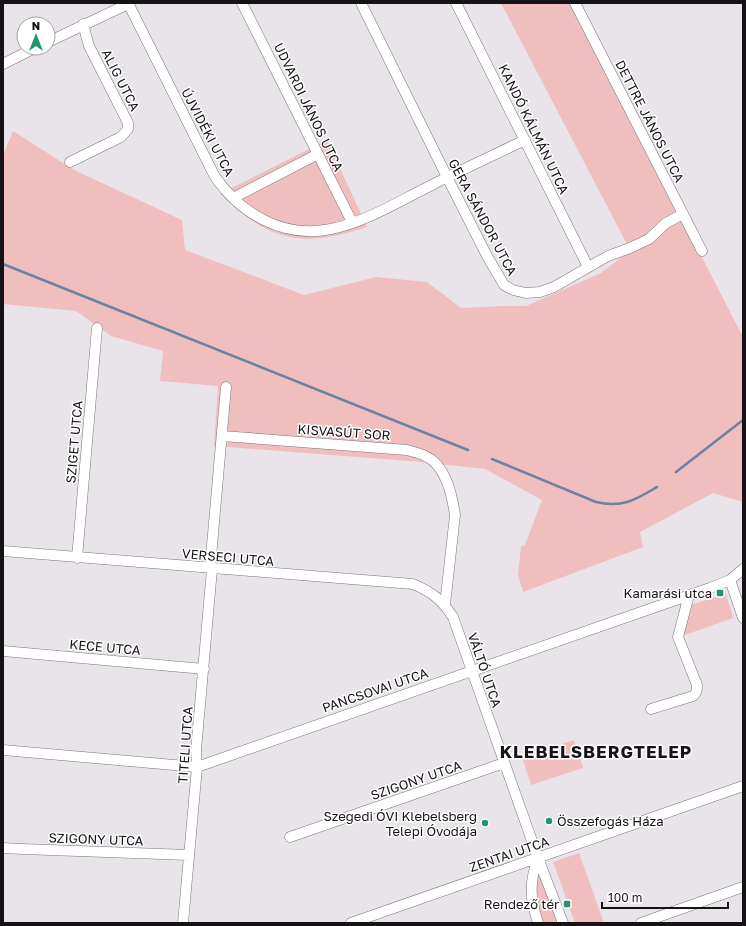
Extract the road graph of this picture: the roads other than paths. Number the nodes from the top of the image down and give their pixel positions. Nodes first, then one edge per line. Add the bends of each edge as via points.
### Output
1 (128, 3) edge
2 (242, 3) edge
3 (361, 3) edge
4 (456, 3) edge
5 (575, 3) edge
6 (83, 24) junction
7 (56, 38) edge
8 (19, 56) edge
9 (3, 64) edge
10 (525, 140) junction
11 (318, 154) junction
12 (70, 162) dead end
13 (447, 177) junction
14 (233, 198) junction
15 (682, 214) junction
16 (352, 222) junction
17 (702, 251) dead end
18 (588, 267) junction
19 (98, 328) dead end
20 (226, 387) dead end
21 (222, 436) junction
22 (3, 551) edge
23 (77, 558) junction
24 (211, 568) junction
25 (743, 569) edge
26 (730, 580) junction
27 (688, 595) junction
28 (445, 605) junction
29 (743, 618) edge
30 (3, 651) edge
31 (204, 669) junction
32 (471, 670) junction
33 (651, 710) dead end
34 (3, 750) edge
35 (504, 763) junction
36 (197, 767) junction
37 (743, 786) edge
38 (290, 837) dead end
39 (3, 848) edge
40 (189, 855) junction
41 (538, 858) junction
42 (743, 887) edge
43 (183, 923) edge
44 (351, 923) edge
45 (538, 923) edge
46 (563, 923) edge
47 (641, 923) edge

1 - 6 street
1 - 14 street, ÚJVIDÉKI UTCA via 214,175
2 - 11 street, UDVARDI JÁNOS UTCA
3 - 13 street, GERA SÁNDOR UTCA
4 - 10 street, KANDÓ KÁLMÁN UTCA
5 - 15 street, DETTRE JÁNOS UTCA
6 - 7 street
6 - 12 street, ALIG UTCA via 89,46 128,123 128,129 121,137
8 - 9 street
10 - 13 street, ÚJVIDÉKI UTCA
10 - 18 street, KANDÓ KÁLMÁN UTCA
11 - 14 street
11 - 16 street, UDVARDI JÁNOS UTCA
13 - 16 street, ÚJVIDÉKI UTCA
13 - 18 street, GERA SÁNDOR UTCA via 504,285 526,293 540,292 554,287
14 - 16 street, ÚJVIDÉKI UTCA via 257,217 287,228 320,230
15 - 17 street, DETTRE JÁNOS UTCA
15 - 18 street, GERA SÁNDOR UTCA via 666,223 649,238
19 - 23 street, SZIGET UTCA
20 - 21 street, TITELI UTCA
21 - 24 street, TITELI UTCA
21 - 28 street, KISVASÚT SOR via 407,450 426,456 442,473 455,515
22 - 23 street, VERSECI UTCA
23 - 24 street, VERSECI UTCA
24 - 28 street, VERSECI UTCA via 413,584 435,596
24 - 31 street, TITELI UTCA
25 - 26 street, PANCSOVAI UTCA
26 - 27 street, PANCSOVAI UTCA
26 - 29 street
27 - 32 street, PANCSOVAI UTCA
27 - 33 street via 678,637 697,690 692,696
28 - 32 street, VÁLTÓ UTCA via 453,617
30 - 31 street, KECE UTCA
31 - 36 street, TITELI UTCA via 196,750
32 - 35 street, VÁLTÓ UTCA
32 - 36 street, PANCSOVAI UTCA
34 - 36 street, PANCSOVAI UTCA
35 - 38 street, SZIGONY UTCA
35 - 41 street, VÁLTÓ UTCA
36 - 40 street, TITELI UTCA
37 - 41 street, ZENTAI UTCA
39 - 40 street, SZIGONY UTCA
40 - 43 street, TITELI UTCA
41 - 44 street, ZENTAI UTCA
41 - 45 street via 533,872 531,893
41 - 46 street
42 - 47 street

